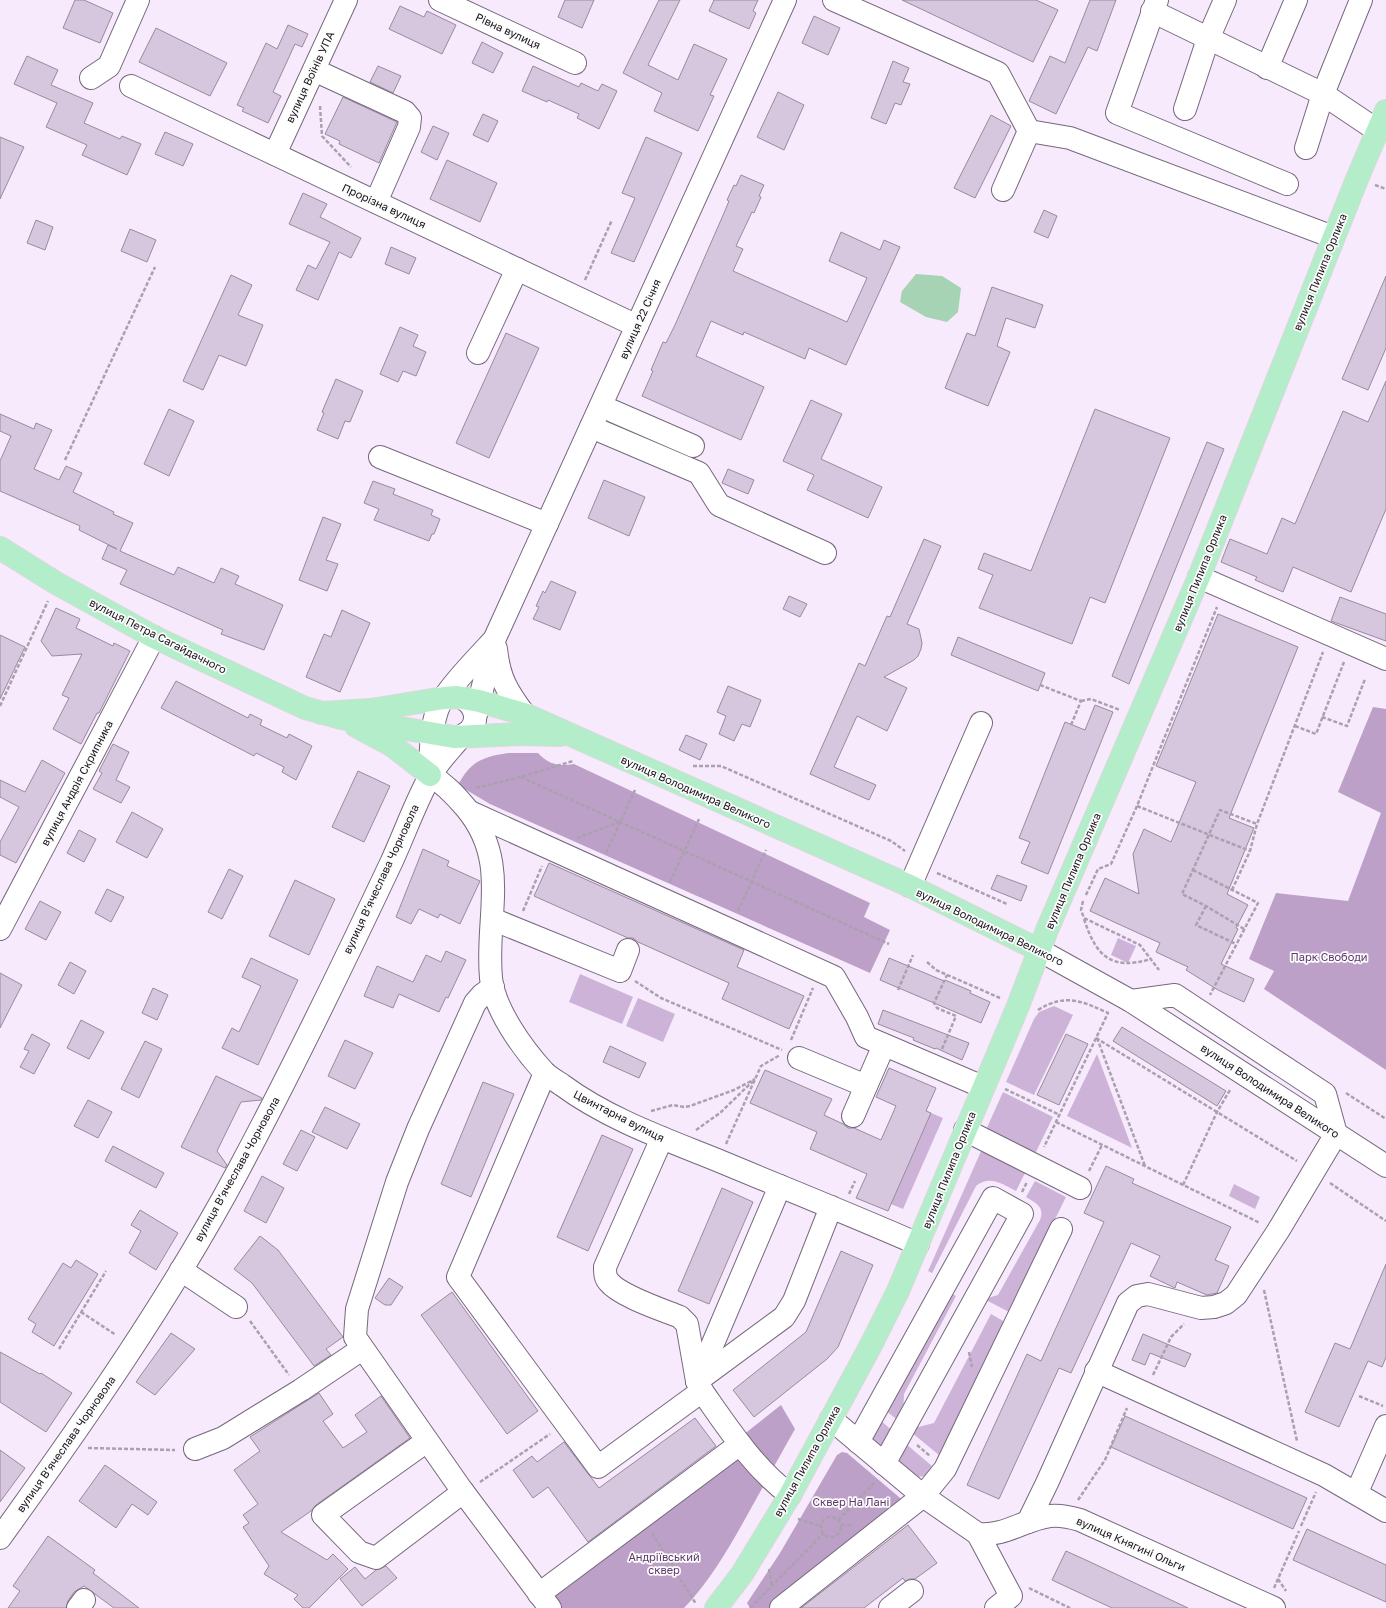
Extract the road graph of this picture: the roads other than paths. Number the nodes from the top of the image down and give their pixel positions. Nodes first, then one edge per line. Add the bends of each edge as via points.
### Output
1 (138, 0) edge
2 (346, 0) edge
3 (440, 0) edge
4 (785, 0) edge
5 (834, 0) edge
6 (1225, 0) edge
7 (1296, 0) edge
8 (1361, 0) edge
9 (1154, 6) edge
10 (1208, 39) junction
11 (575, 63) dead end
12 (1268, 68) junction
13 (314, 70) junction
14 (100, 72) dead end
15 (131, 86) dead end
16 (1323, 94) junction
17 (1185, 109) dead end
18 (1386, 111) edge
19 (1029, 131) junction
20 (1378, 131) junction
21 (1306, 148) dead end
22 (275, 154) junction
23 (1287, 184) dead end
24 (1003, 190) dead end
25 (376, 202) junction
26 (1334, 237) junction
27 (517, 269) junction
28 (638, 326) junction
29 (478, 353) dead end
30 (600, 406) junction
31 (592, 426) junction
32 (693, 446) dead end
33 (380, 457) dead end
34 (547, 524) junction
35 (0, 548) edge
36 (825, 553) dead end
37 (1199, 577) junction
38 (154, 637) junction
39 (495, 638) junction
40 (1386, 660) edge
41 (453, 714) junction
42 (524, 714) junction
43 (331, 716) junction
44 (981, 723) dead end
45 (569, 735) junction
46 (430, 775) junction
47 (470, 812) junction
48 (910, 886) junction
49 (492, 919) junction
50 (0, 928) edge
51 (628, 950) dead end
52 (1039, 950) junction
53 (493, 987) junction
54 (1131, 1001) junction
55 (884, 1045) junction
56 (791, 1051) road end
57 (545, 1073) junction
58 (985, 1084) junction
59 (866, 1086) junction
60 (853, 1116) dead end
61 (965, 1130) junction
62 (1336, 1134) junction
63 (669, 1141) junction
64 (1386, 1166) edge
65 (780, 1186) junction
66 (1080, 1188) dead end
67 (831, 1207) junction
68 (1061, 1229) dead end
69 (918, 1244) junction
70 (181, 1270) junction
71 (243, 1314) road end
72 (362, 1349) junction
73 (1096, 1371) junction
74 (700, 1386) junction
75 (831, 1419) junction
76 (1386, 1426) edge
77 (427, 1441) junction
78 (858, 1442) junction
79 (740, 1444) junction
80 (195, 1449) dead end
81 (887, 1466) junction
82 (463, 1492) junction
83 (1357, 1492) junction
84 (790, 1495) junction
85 (923, 1496) junction
86 (1386, 1511) edge
87 (1028, 1522) junction
88 (978, 1534) junction
89 (0, 1538) edge
90 (912, 1591) dead end
91 (1015, 1600) edge
92 (544, 1601) edge
93 (706, 1606) edge
94 (1270, 1606) edge
95 (781, 1608) edge
96 (890, 1608) edge

1 - 14 street
2 - 13 street, вулиця Воїнів УПА
3 - 11 street, Рівна вулиця
4 - 28 street, вулиця 22 Січня
5 - 19 street via 998,72
6 - 10 street
7 - 12 street
8 - 16 street
9 - 10 street
9 - 23 street via 1117,113
10 - 12 street
10 - 17 street
12 - 16 street
13 - 22 street, вулиця Воїнів УПА
13 - 25 street via 405,112 410,118 409,127
15 - 22 street, Прорізна вулиця
16 - 20 street
16 - 21 street
18 - 20 main road, вулиця Пилипа Орлика
19 - 24 street
19 - 26 street via 1070,138
20 - 26 main road, вулиця Пилипа Орлика
22 - 25 street, Прорізна вулиця
25 - 27 street, Прорізна вулиця
26 - 37 main road, вулиця Пилипа Орлика
27 - 28 street, Прорізна вулиця
27 - 29 street
28 - 30 street, вулиця 22 Січня
30 - 31 street, вулиця 22 Січня
30 - 32 street
31 - 34 street, вулиця 22 Січня
31 - 36 street via 699,473 718,505
33 - 34 street
34 - 39 street, вулиця 22 Січня
35 - 38 main road, вулиця Петра Сагайдачного via 56,583
37 - 40 street
37 - 52 main road, вулиця Пилипа Орлика
38 - 43 main road, вулиця Петра Сагайдачного via 305,708
38 - 50 street, вулиця Андрія Скрипника
39 - 41 street
39 - 41 street
39 - 42 street via 500,676
41 - 42 main road, вулиця Володимира Великого
41 - 43 main road
41 - 43 main road via 370,710
41 - 45 main road via 521,734
41 - 46 street
41 - 46 street
42 - 45 main road, вулиця Володимира Великого
43 - 46 main road via 394,746
44 - 48 street
45 - 48 main road, вулиця Володимира Великого
46 - 47 street, Цвинтарна вулиця via 442,782
46 - 70 street, вулиця Вʼячеслава Чорновола via 392,861 276,1098
47 - 49 street, Цвинтарна вулиця via 479,826 494,871
47 - 55 street via 834,977 866,1037
48 - 52 main road, вулиця Володимира Великого
49 - 51 street via 620,970
49 - 53 street, Цвинтарна вулиця
52 - 54 street, вулиця Володимира Великого
52 - 58 main road, вулиця Пилипа Орлика
53 - 57 street, Цвинтарна вулиця via 501,1009 517,1037
53 - 72 street via 475,1003 396,1182 357,1309 355,1337
54 - 62 street, вулиця Володимира Великого
54 - 62 street via 1175,995 1325,1094
55 - 58 street
55 - 59 street
56 - 59 street
57 - 63 street, Цвинтарна вулиця via 578,1097
57 - 74 street via 458,1277 598,1467
58 - 61 main road, вулиця Пилипа Орлика
59 - 60 street
61 - 66 street
61 - 69 main road, вулиця Пилипа Орлика
62 - 64 street, вулиця Володимира Великого
62 - 73 street via 1236,1295 1226,1303 1201,1308 1148,1294 1137,1296 1128,1303
63 - 65 street, Цвинтарна вулиця
63 - 74 street via 605,1267 605,1276 622,1292 685,1320
65 - 67 street, Цвинтарна вулиця
65 - 74 street
67 - 69 street, Цвинтарна вулиця
67 - 74 street via 794,1301 784,1317
68 - 85 street via 945,1468
69 - 75 main road, вулиця Пилипа Орлика via 895,1297
70 - 71 street
70 - 89 street, вулиця Вʼячеслава Чорновола via 144,1331
72 - 77 street
72 - 80 street via 223,1438
73 - 83 street via 1324,1474
73 - 87 street
74 - 79 street
75 - 78 street
75 - 84 main road, вулиця Пилипа Орлика
76 - 83 street
77 - 82 street
77 - 82 street via 323,1515 359,1552 376,1558
78 - 81 street
78 - 81 street via 993,1198 1022,1214
79 - 84 street via 773,1482
79 - 92 street via 642,1517
81 - 85 street
82 - 92 street
83 - 86 street
84 - 93 main road, вулиця Пилипа Орлика via 742,1574
85 - 88 street
85 - 95 street
87 - 88 street, вулиця Княгині Ольги via 999,1533
87 - 94 street, вулиця Княгині Ольги via 1051,1516 1067,1516 1080,1520
88 - 91 street
90 - 96 street

